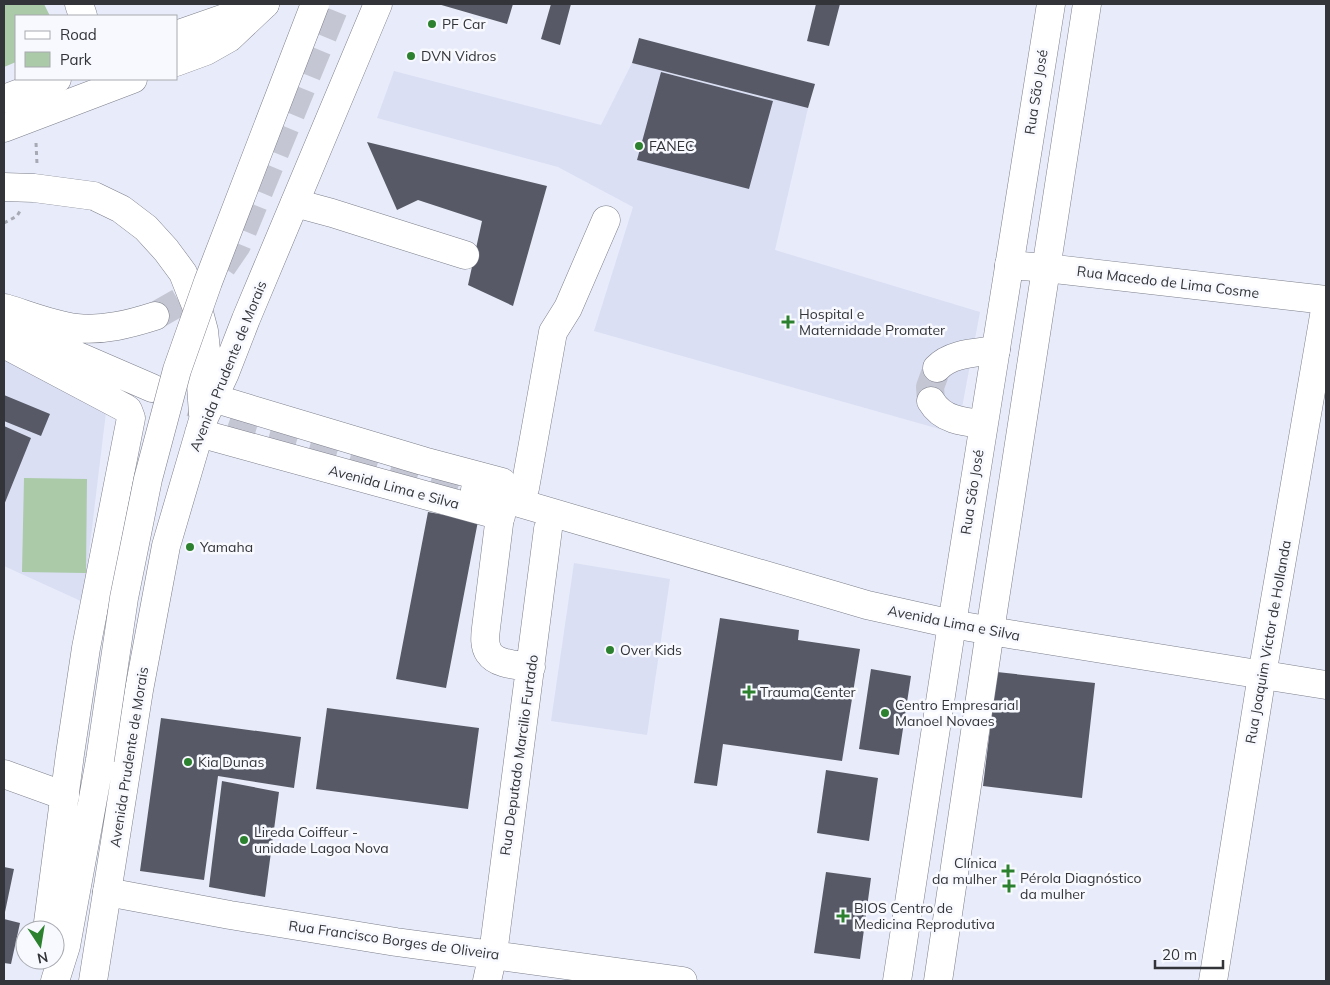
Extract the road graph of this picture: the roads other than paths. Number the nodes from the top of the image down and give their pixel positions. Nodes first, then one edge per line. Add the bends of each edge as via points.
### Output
1 (265, 4) edge
2 (315, 4) edge
3 (378, 4) edge
4 (1051, 4) edge
5 (1087, 4) edge
6 (178, 34) edge
7 (178, 61) edge
8 (54, 80) edge
9 (130, 80) edge
10 (4, 99) edge
11 (4, 128) edge
12 (4, 187) edge
13 (295, 203) junction
14 (606, 220) dead end
15 (466, 255) dead end
16 (1009, 265) junction
17 (1046, 268) junction
18 (1326, 302) edge
19 (4, 308) edge
20 (155, 316) tunnel mouth
21 (4, 324) edge
22 (4, 344) edge
23 (996, 350) junction
24 (936, 368) tunnel mouth
25 (152, 388) tunnel mouth
26 (931, 401) dead end
27 (205, 417) junction
28 (983, 424) junction
29 (525, 488) junction
30 (474, 490) tunnel mouth
31 (500, 516) junction
32 (590, 524) junction
33 (548, 529) junction
34 (952, 624) junction
35 (990, 631) junction
36 (530, 667) junction
37 (1262, 675) junction
38 (1326, 685) edge
39 (4, 774) edge
40 (65, 796) junction
41 (106, 892) junction
42 (48, 920) edge
43 (492, 954) junction
44 (55, 981) edge
45 (93, 981) edge
46 (487, 981) edge
47 (683, 981) edge
48 (897, 981) edge
49 (938, 981) edge
50 (1213, 981) edge

1 - 6 main road
1 - 7 main road via 229,38
2 - 44 main road, bridge via 177,370 148,479 66,946
3 - 13 main road, Avenida Prudente de Morais
4 - 16 main road, Rua São José
5 - 17 main road
8 - 10 main road
9 - 11 main road
12 - 27 main road via 94,196 121,209 146,228 166,250 183,274 204,331 206,350 201,402
13 - 15 main road
13 - 27 main road, Avenida Prudente de Morais
14 - 29 main road via 568,308 552,332
16 - 17 main road, Rua Macedo de Lima Cosme
16 - 23 main road, Rua São José
17 - 18 main road, Rua Macedo de Lima Cosme
17 - 35 main road
18 - 37 main road, Rua Joaquim Victor de Hollanda
19 - 20 main road via 76,328 105,328
21 - 25 main road
22 - 40 main road via 130,413 86,648
23 - 24 main road via 956,356
23 - 28 main road, Rua São José
26 - 28 main road via 935,408 951,418
27 - 29 main road, Avenida Lima e Silva via 423,461
27 - 31 main road, Avenida Lima e Silva
27 - 41 main road, Avenida Prudente de Morais via 166,546
28 - 34 main road, Rua São José
29 - 32 main road, Avenida Lima e Silva via 562,501
30 - 32 main road
31 - 33 main road, Avenida Lima e Silva
31 - 36 main road via 485,642 489,653 500,661
32 - 33 main road, Avenida Lima e Silva
32 - 34 main road, Avenida Lima e Silva via 867,605
33 - 36 main road, Rua Deputado Marcilio Furtado
34 - 35 main road, Avenida Lima e Silva
34 - 48 main road, Rua São José
35 - 37 main road, Avenida Lima e Silva
35 - 49 main road
36 - 43 main road, Rua Deputado Marcilio Furtado
37 - 38 main road, Avenida Lima e Silva
37 - 50 main road, Rua Joaquim Victor de Hollanda
39 - 40 main road
40 - 42 main road
41 - 43 main road, Rua Francisco Borges de Oliveira
41 - 45 main road, Avenida Prudente de Morais
43 - 46 main road, Rua Deputado Marcilio Furtado
43 - 47 main road, Rua Francisco Borges de Oliveira

